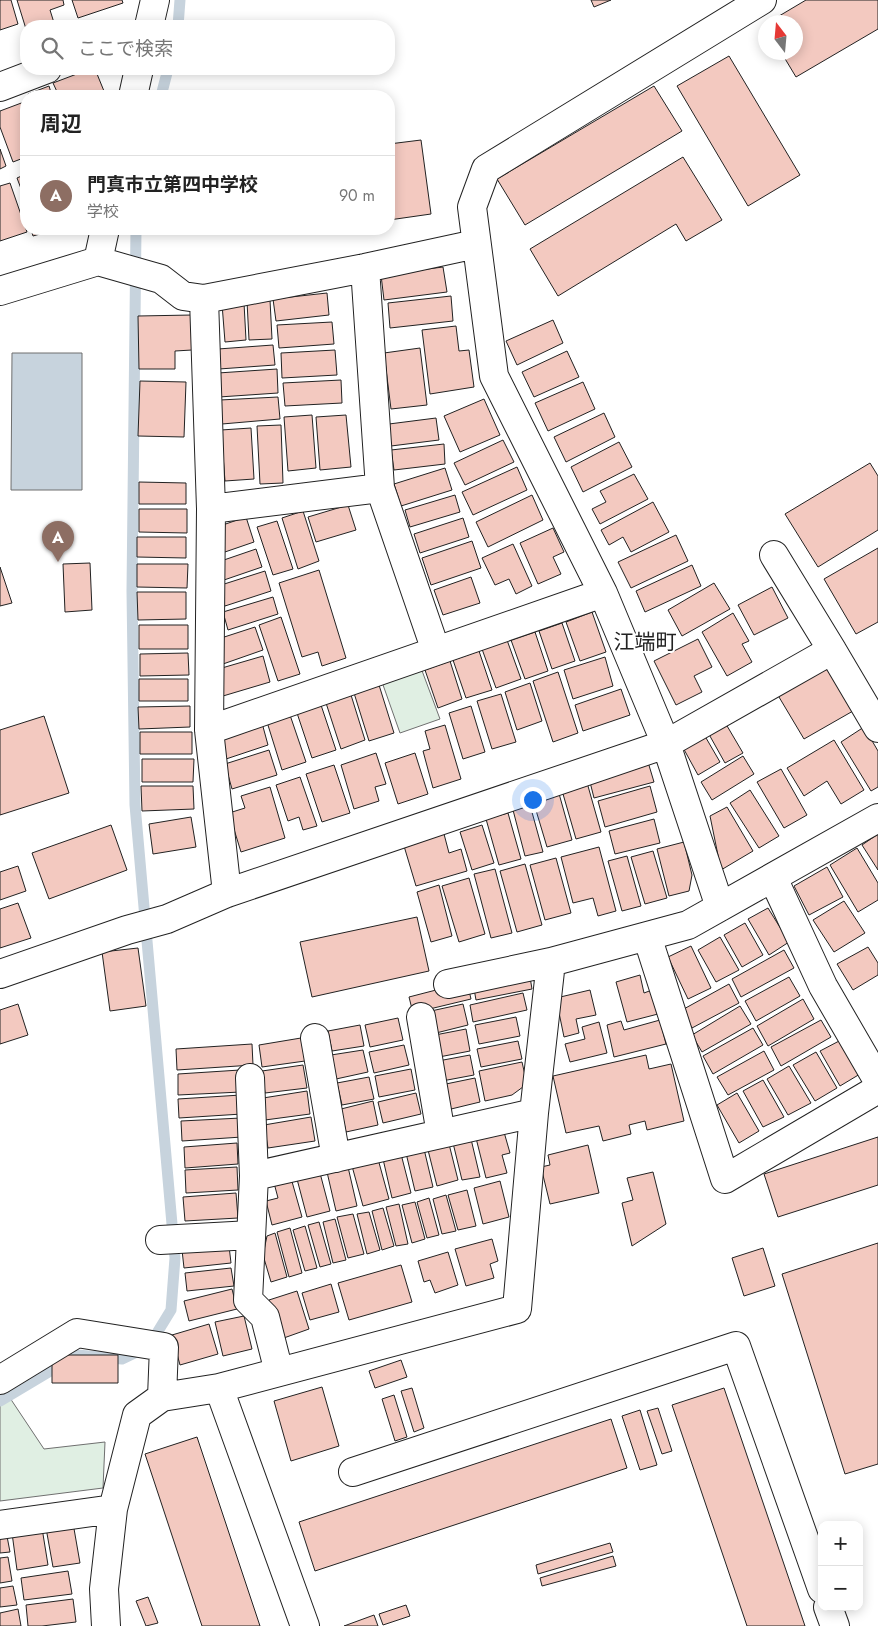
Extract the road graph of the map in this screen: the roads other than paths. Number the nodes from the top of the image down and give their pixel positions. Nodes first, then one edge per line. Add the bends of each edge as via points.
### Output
1 (155, 0) edge
2 (762, 0) edge
3 (150, 20) edge
4 (30, 75) edge
5 (138, 75) edge
6 (0, 86) edge
7 (134, 90) edge
8 (105, 235) edge
9 (476, 244) junction
10 (104, 263) junction
11 (365, 268) junction
12 (0, 291) edge
13 (204, 299) junction
14 (380, 488) junction
15 (211, 509) junction
16 (774, 555) dead end
17 (603, 593) junction
18 (832, 650) junction
19 (436, 651) junction
20 (878, 728) edge
21 (209, 730) junction
22 (666, 744) junction
23 (878, 818) edge
24 (773, 878) junction
25 (227, 893) junction
26 (720, 907) junction
27 (647, 936) junction
28 (551, 962) junction
29 (0, 974) edge
30 (448, 984) dead end
31 (421, 1018) dead end
32 (315, 1038) dead end
33 (250, 1078) dead end
34 (878, 1081) edge
35 (878, 1089) edge
36 (534, 1113) junction
37 (441, 1134) junction
38 (336, 1158) junction
39 (254, 1176) junction
40 (251, 1235) junction
41 (172, 1240) dead end
42 (279, 1372) junction
43 (0, 1380) edge
44 (219, 1388) junction
45 (162, 1397) junction
46 (353, 1472) dead end
47 (113, 1509) junction
48 (0, 1525) edge
49 (818, 1578) edge
50 (829, 1611) edge
51 (106, 1626) edge
52 (305, 1626) edge
53 (835, 1626) edge

1 - 3 street
2 - 9 street via 486,169 472,207
4 - 6 street
5 - 7 street
8 - 10 street
9 - 11 street
9 - 17 street via 494,376
10 - 12 street
10 - 13 street via 161,279 183,296
11 - 13 street
11 - 14 street
13 - 15 street
14 - 15 street
14 - 19 street
15 - 21 street
16 - 18 street
17 - 19 street
17 - 22 street
18 - 20 street
18 - 22 street
19 - 21 street
21 - 25 street
22 - 25 street
22 - 26 street
23 - 24 street
24 - 26 street
24 - 34 street via 823,986
25 - 29 street via 167,919
26 - 27 street via 688,925
27 - 28 street
27 - 35 street via 725,1178
28 - 30 street
28 - 36 street
31 - 37 street
32 - 38 street
33 - 39 street
36 - 37 street
36 - 42 street via 517,1309
37 - 38 street
38 - 39 street
39 - 40 street
40 - 41 street
40 - 42 street via 248,1300 265,1317
42 - 44 street
43 - 45 street via 77,1333 164,1347
44 - 45 street
44 - 52 street
45 - 47 street via 137,1415
46 - 49 street via 736,1346
47 - 48 street
47 - 51 street via 104,1589
50 - 53 street

